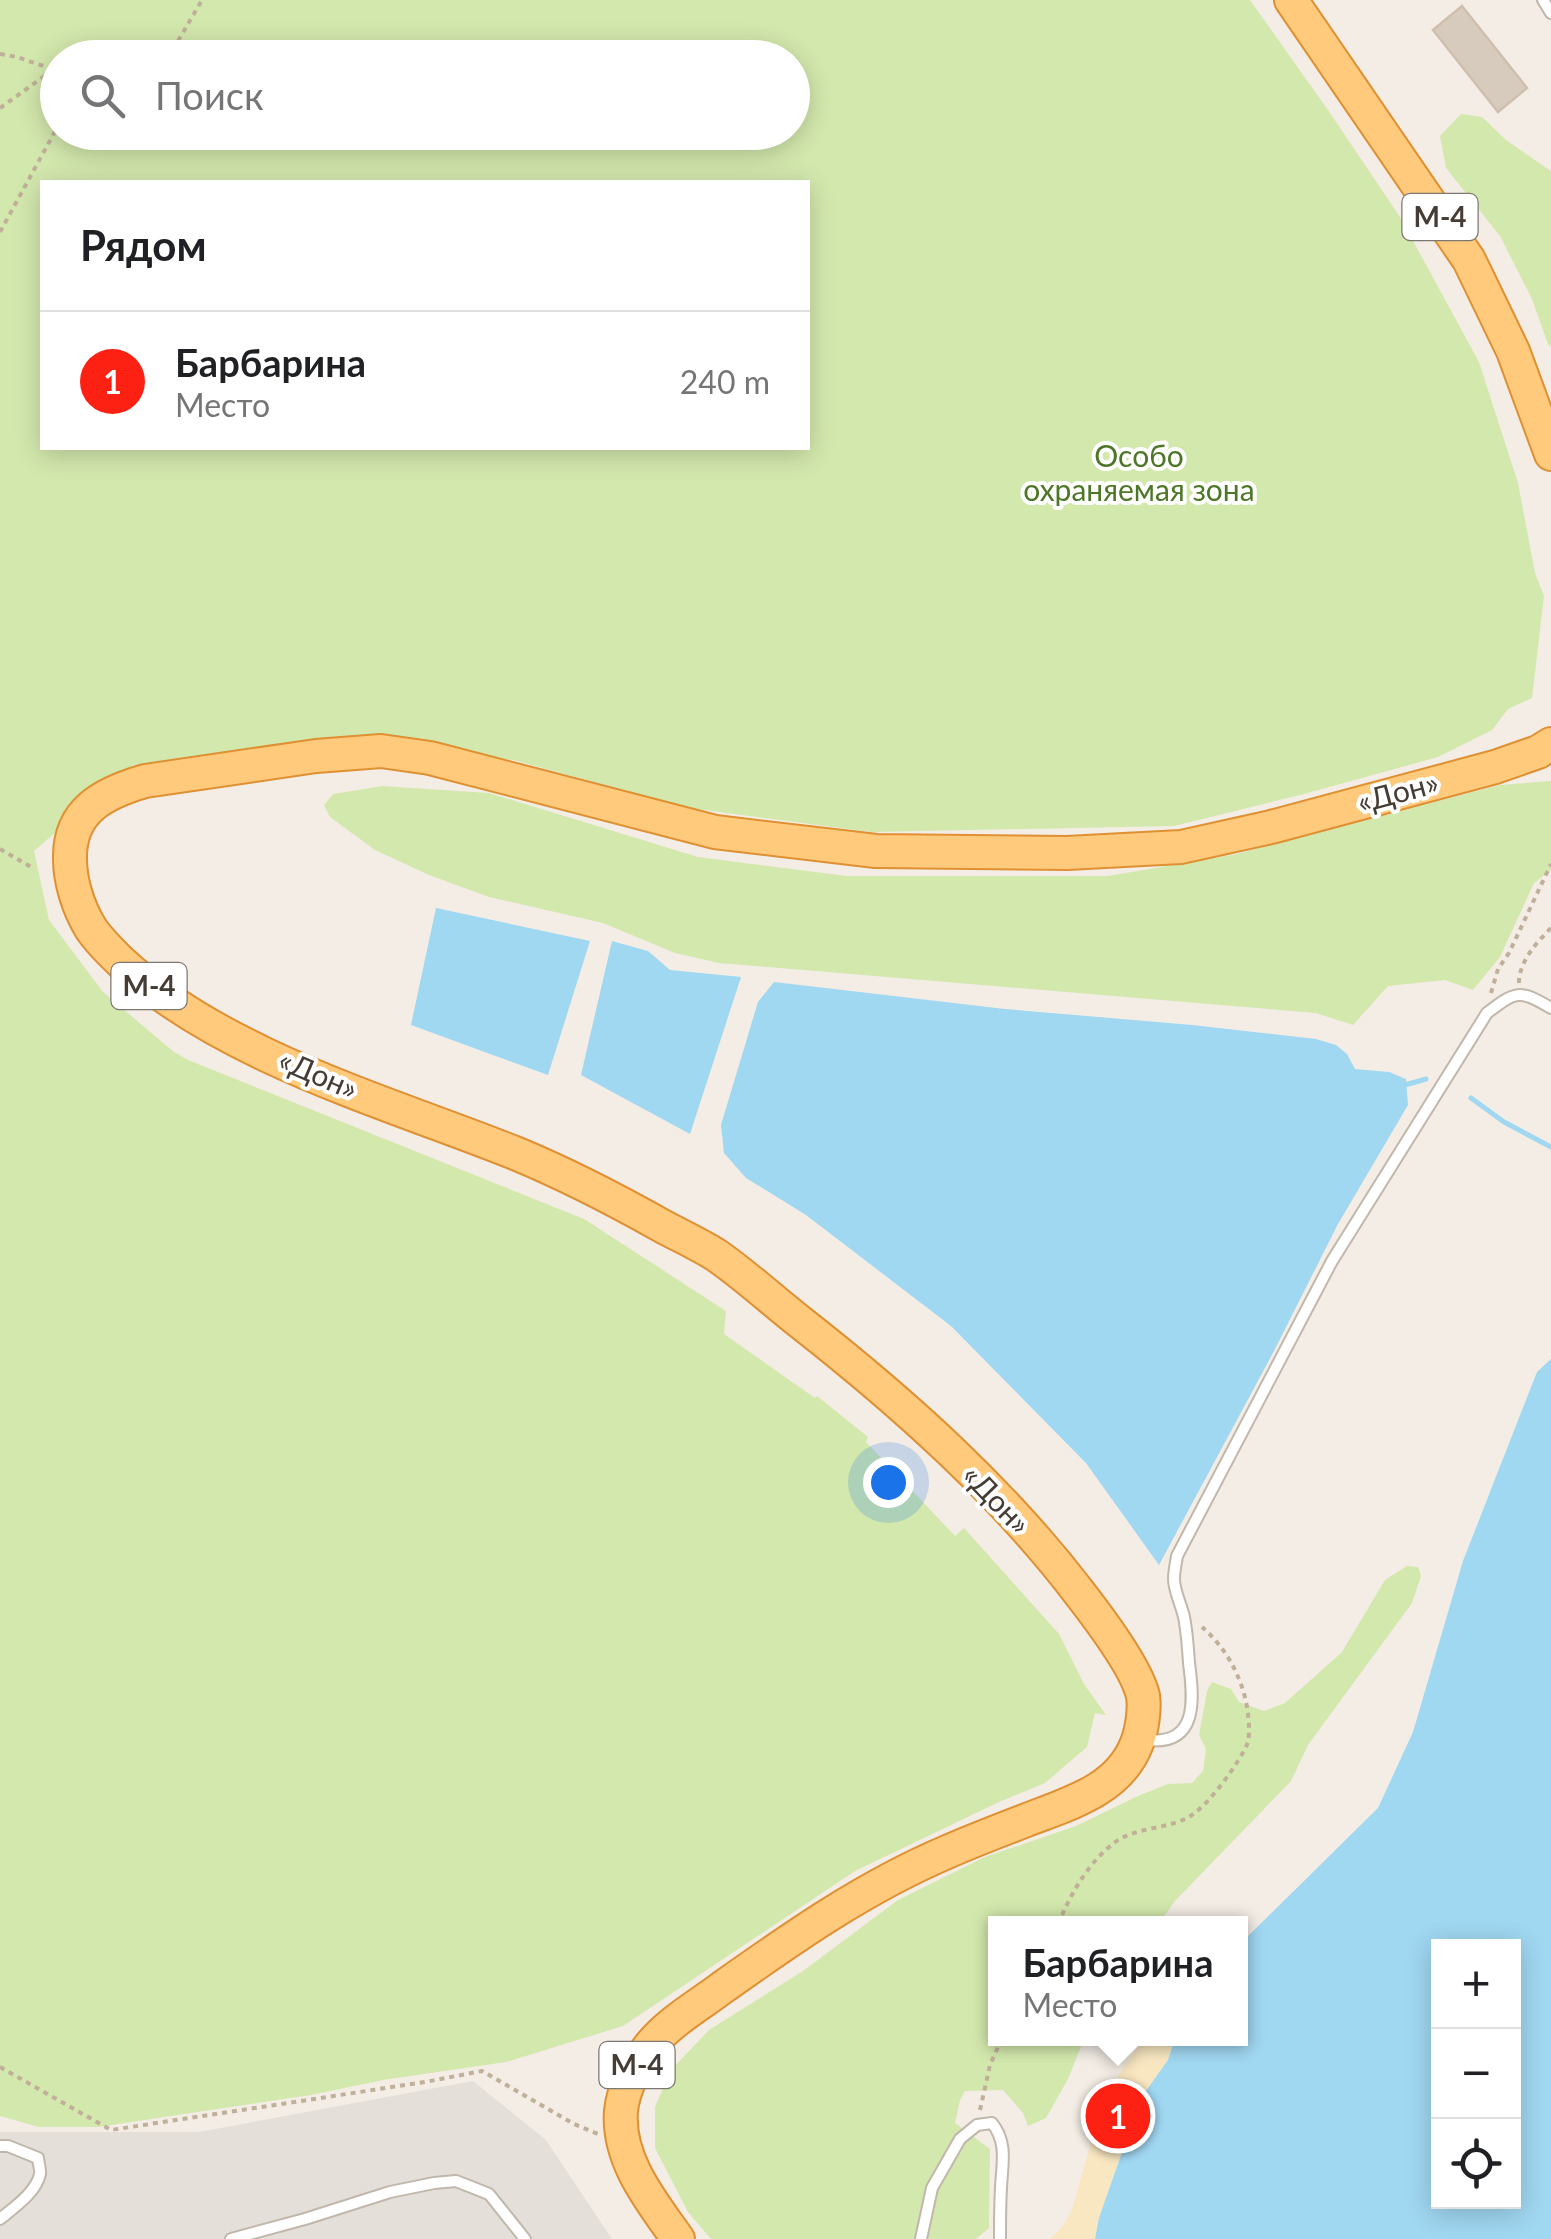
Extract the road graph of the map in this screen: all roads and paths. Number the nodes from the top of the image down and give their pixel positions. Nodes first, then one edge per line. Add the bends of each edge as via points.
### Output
1 (202, 0) edge
2 (1291, 0) edge
3 (1543, 0) edge
4 (1551, 14) edge
5 (179, 40) edge
6 (0, 54) edge
7 (40, 66) edge
8 (40, 80) edge
9 (0, 108) edge
10 (45, 150) edge
11 (0, 232) edge
12 (1551, 454) edge
13 (1551, 744) edge
14 (0, 850) edge
15 (1551, 864) edge
16 (31, 867) dead end
17 (1551, 928) edge
18 (1519, 993) junction
19 (1551, 1008) edge
20 (1484, 1018) junction
21 (1184, 1617) junction
22 (1139, 1739) junction
23 (1062, 1916) edge
24 (998, 2046) edge
25 (0, 2067) edge
26 (977, 2125) junction
27 (623, 2144) junction
28 (0, 2146) edge
29 (0, 2219) edge
30 (231, 2239) edge
31 (525, 2239) edge
32 (678, 2239) edge
33 (921, 2239) edge
34 (1000, 2239) edge

1 - 5 path
2 - 12 highway, М-4 via 1469,260 1513,351
3 - 4 lane
6 - 7 path
8 - 9 path
10 - 11 path
13 - 22 highway, «Дон» / М-4 via 1495,767 1181,847 876,850 716,832 381,751 145,781 95,801 73,835 71,873 89,926 176,1006 292,1066 616,1200 716,1256 841,1354 998,1499 1080,1594 1143,1696
14 - 16 path
15 - 20 path via 1498,969
17 - 18 path via 1521,967
18 - 19 lane
18 - 20 lane
20 - 21 lane via 1332,1261 1177,1556 1174,1581
21 - 22 lane via 1191,1714 1173,1738
21 - 23 path via 1215,1639 1238,1676 1249,1740 1219,1788 1191,1816 1116,1840 1072,1892
22 - 27 highway, М-4 via 1102,1787 889,1878 667,2028 632,2074 621,2109
24 - 26 path
25 - 27 path via 111,2130 482,2071
26 - 33 lane via 960,2139 932,2188
26 - 34 lane via 992,2123 1001,2134
27 - 32 highway, М-4 via 641,2186
28 - 29 lane via 38,2158 41,2173
30 - 31 lane via 390,2192 456,2181 489,2194

